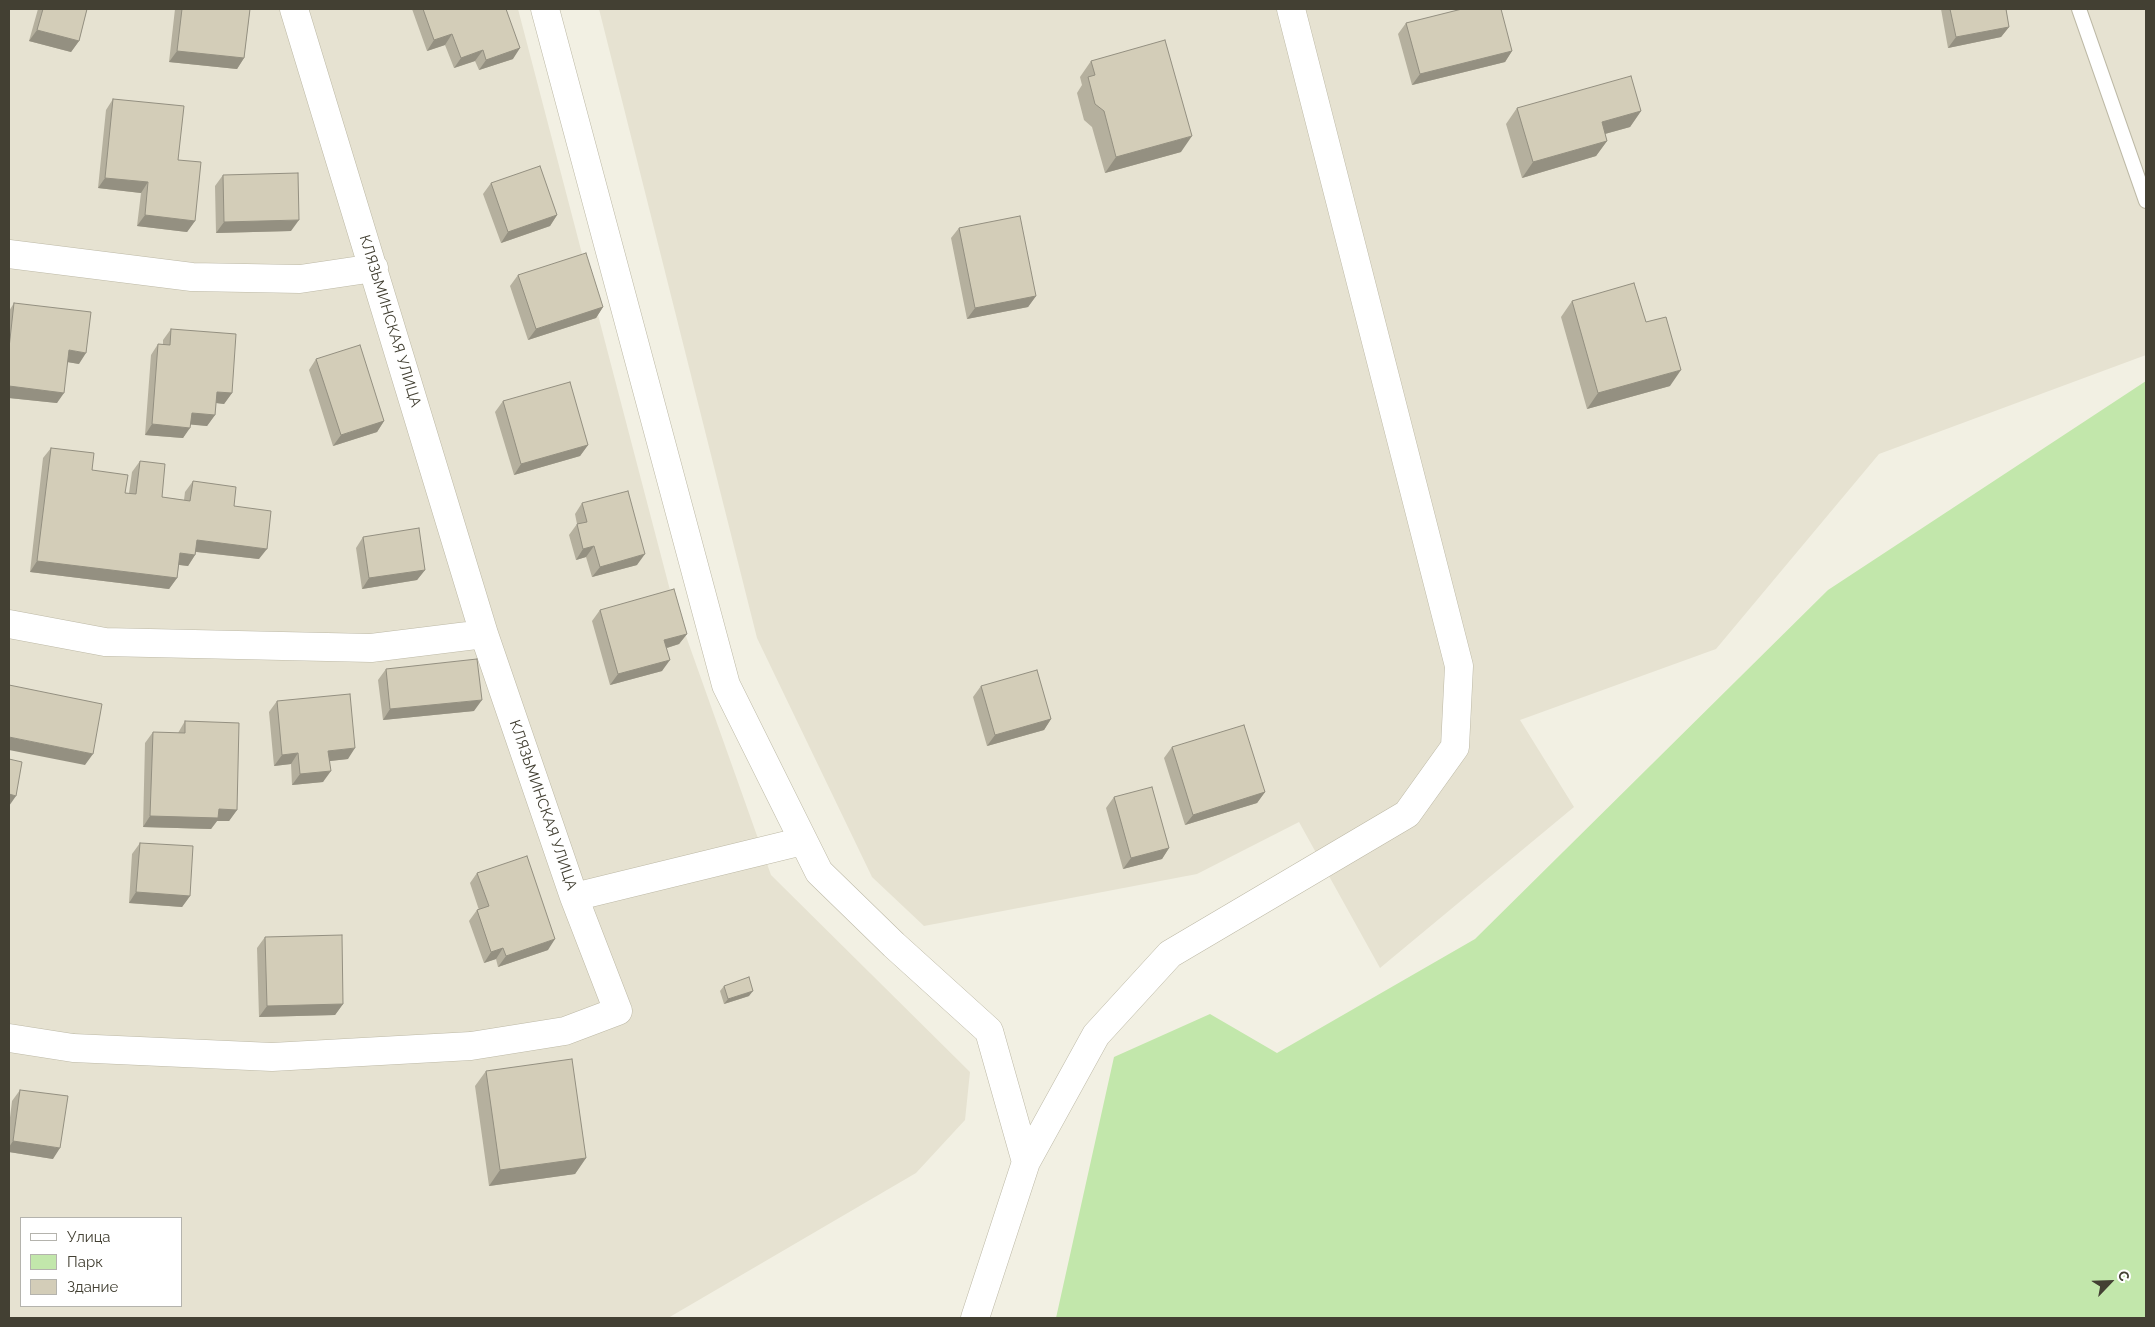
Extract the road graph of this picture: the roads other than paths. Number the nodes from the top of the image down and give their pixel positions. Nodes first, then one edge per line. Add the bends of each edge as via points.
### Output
1 (294, 9) edge
2 (545, 9) edge
3 (1291, 9) edge
4 (2079, 9) edge
5 (2146, 201) edge
6 (9, 254) edge
7 (374, 268) junction
8 (9, 624) edge
9 (484, 634) junction
10 (803, 841) junction
11 (574, 897) junction
12 (9, 1038) edge
13 (1026, 1162) junction
14 (975, 1318) edge

1 - 7 street, КЛЯЗЬМИНСКАЯ УЛИЦА
2 - 10 street via 726,685
3 - 13 street via 1459,666 1455,747 1407,814 1170,954 1096,1035
4 - 5 lane
6 - 7 street via 192,277 300,279
7 - 9 street, КЛЯЗЬМИНСКАЯ УЛИЦА
8 - 9 street via 105,642 361,648
9 - 11 street, КЛЯЗЬМИНСКАЯ УЛИЦА
10 - 11 street, КЛЯЗЬМИНСКАЯ УЛИЦА
10 - 13 street via 819,872 989,1031
11 - 12 street via 618,1011 565,1032 472,1046 272,1057 73,1048
13 - 14 street

